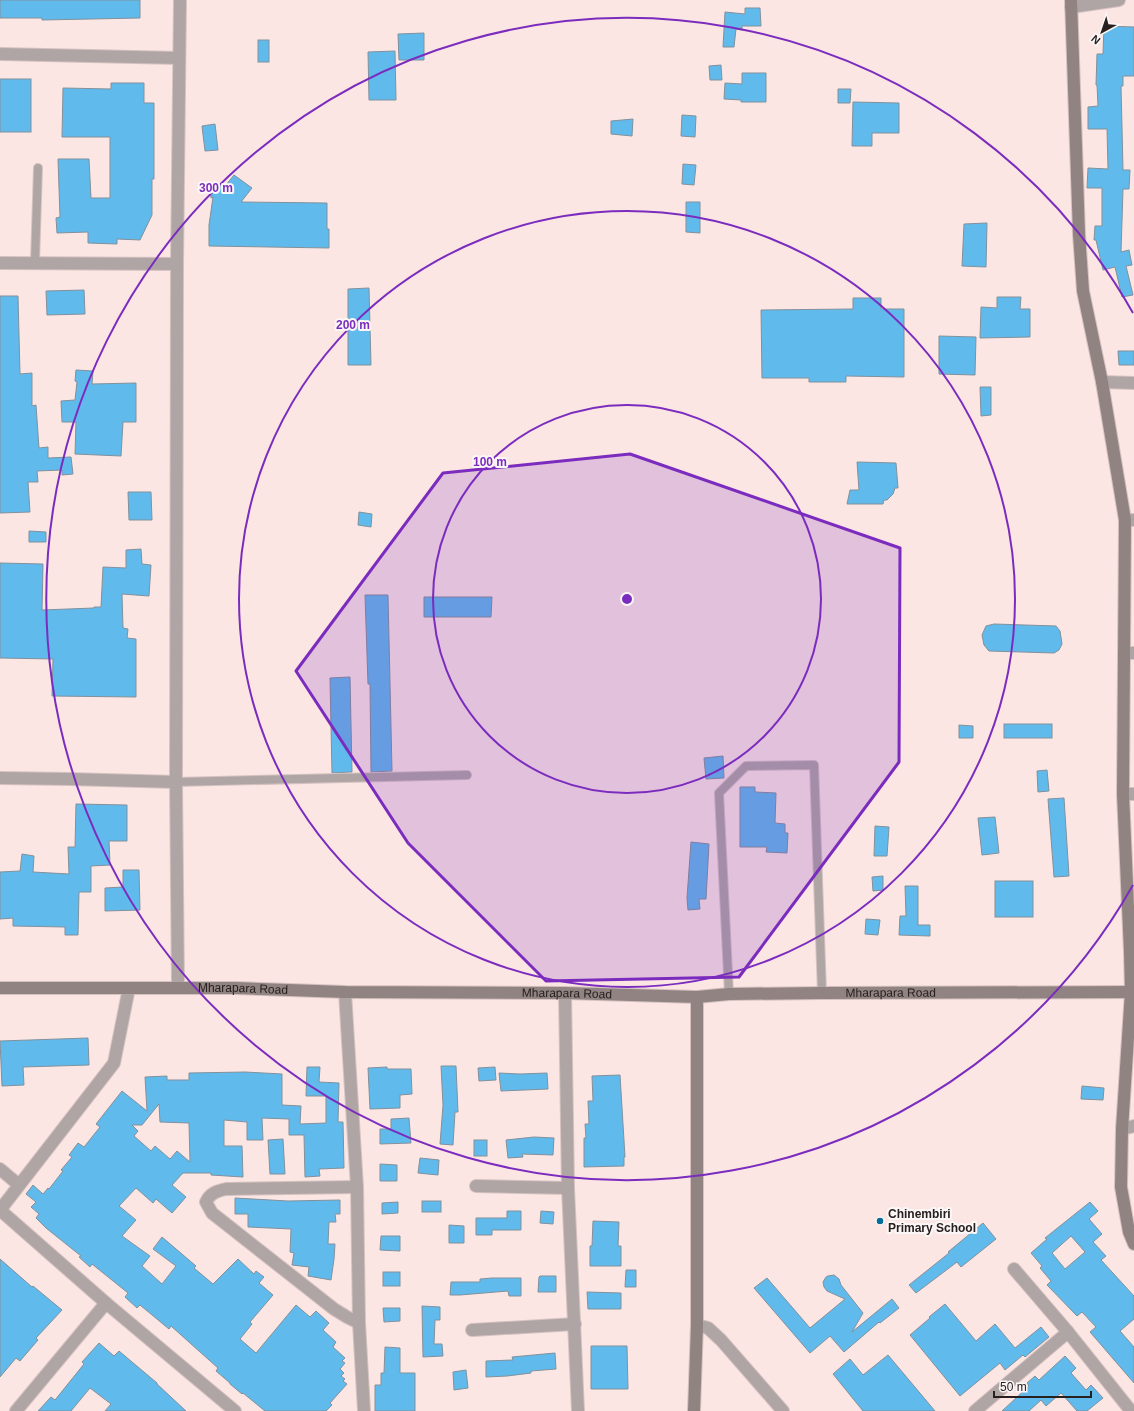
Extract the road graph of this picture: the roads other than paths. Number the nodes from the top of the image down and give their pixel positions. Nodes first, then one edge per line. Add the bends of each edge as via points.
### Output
1 (180, 0) edge
2 (1119, 0) edge
3 (1071, 3) edge
4 (0, 54) edge
5 (180, 58) junction
6 (38, 168) dead end
7 (35, 262) junction
8 (0, 263) edge
9 (176, 264) junction
10 (1102, 382) junction
11 (1134, 383) edge
12 (1130, 520) edge
13 (1129, 653) edge
14 (467, 775) dead end
15 (0, 778) edge
16 (176, 782) junction
17 (1128, 794) edge
18 (1132, 952) edge
19 (0, 988) edge
20 (128, 988) junction
21 (178, 988) junction
22 (344, 992) junction
23 (1132, 992) edge
24 (565, 993) junction
25 (822, 993) junction
26 (729, 994) junction
27 (697, 997) junction
28 (1128, 1127) edge
29 (0, 1169) edge
30 (19, 1185) junction
31 (476, 1186) dead end
32 (357, 1187) junction
33 (568, 1188) junction
34 (0, 1210) edge
35 (1134, 1244) edge
36 (1014, 1268) dead end
37 (106, 1303) junction
38 (359, 1322) junction
39 (575, 1324) junction
40 (697, 1325) junction
41 (472, 1330) dead end
42 (1068, 1332) junction
43 (1127, 1410) edge
44 (16, 1411) edge
45 (235, 1411) edge
46 (364, 1411) edge
47 (578, 1411) edge
48 (694, 1411) edge
49 (783, 1411) edge
50 (975, 1411) edge

1 - 5 street
2 - 3 street
3 - 10 street via 1083,291
4 - 5 street
5 - 9 street
6 - 7 lane
7 - 8 street
7 - 9 street
9 - 16 street
10 - 11 street
10 - 12 street
12 - 13 street
13 - 17 street
14 - 16 lane
15 - 16 street
16 - 21 street
17 - 18 street
18 - 23 street
19 - 20 street, Mharapara Road
20 - 21 street, Mharapara Road
20 - 30 street via 114,1063
21 - 22 street, Mharapara Road
22 - 24 street, Mharapara Road
22 - 32 street
23 - 25 street, Mharapara Road
23 - 28 street
24 - 27 street, Mharapara Road
24 - 33 street
25 - 26 street, Mharapara Road
25 - 26 lane via 814,765 746,766 719,793
26 - 27 street, Mharapara Road
27 - 40 street
28 - 35 street via 1121,1187 1129,1232
29 - 30 street
30 - 34 street
31 - 33 street
32 - 38 street
32 - 38 street via 226,1189 214,1192 208,1196 206,1202 212,1213 334,1309
33 - 39 street
34 - 37 street
36 - 42 street
37 - 44 street
37 - 45 street
38 - 46 street
39 - 41 street
39 - 47 street
40 - 48 street
40 - 49 street via 708,1328 721,1340
42 - 43 street
42 - 50 street

